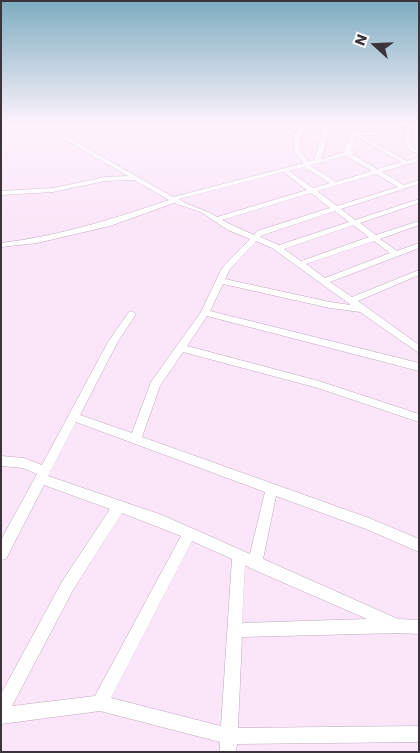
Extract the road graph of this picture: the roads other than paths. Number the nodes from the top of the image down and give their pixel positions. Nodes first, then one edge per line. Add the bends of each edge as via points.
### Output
1 (101, 158) edge
2 (303, 158) edge
3 (318, 158) edge
4 (331, 158) edge
5 (357, 158) edge
6 (398, 158) edge
7 (419, 159) edge
8 (317, 162) junction
9 (407, 163) junction
10 (307, 164) junction
11 (284, 170) junction
12 (377, 172) junction
13 (136, 178) junction
14 (419, 182) edge
15 (335, 184) junction
16 (402, 187) junction
17 (313, 191) junction
18 (1, 193) edge
19 (174, 199) junction
20 (419, 202) edge
21 (337, 208) junction
22 (217, 219) junction
23 (354, 223) junction
24 (419, 223) edge
25 (254, 238) junction
26 (375, 238) junction
27 (1, 245) edge
28 (419, 245) edge
29 (278, 248) junction
30 (396, 254) junction
31 (299, 264) junction
32 (419, 272) edge
33 (220, 281) junction
34 (324, 281) junction
35 (351, 301) junction
36 (362, 309) junction
37 (205, 313) junction
38 (132, 314) dead end
39 (182, 348) junction
40 (419, 350) edge
41 (419, 367) edge
42 (74, 417) junction
43 (419, 418) edge
44 (136, 439) junction
45 (1, 461) edge
46 (43, 475) junction
47 (272, 488) junction
48 (119, 506) junction
49 (188, 533) junction
50 (419, 546) edge
51 (1, 554) edge
52 (239, 556) junction
53 (256, 563) junction
54 (398, 626) junction
55 (419, 627) edge
56 (235, 630) junction
57 (100, 703) junction
58 (1, 711) edge
59 (1, 716) edge
60 (419, 734) edge
61 (229, 744) edge

1 - 13 street
2 - 10 street
3 - 8 street
4 - 8 street
5 - 12 street
6 - 9 street
7 - 9 street
8 - 10 street
9 - 12 street
10 - 11 street
10 - 15 street
11 - 17 street
11 - 19 street
12 - 15 street
12 - 16 street
13 - 18 street via 105,179 53,190
13 - 19 street
14 - 16 street
15 - 17 street
16 - 21 street
17 - 21 street
17 - 22 street
19 - 22 street
19 - 27 street via 107,224 37,241
20 - 23 street
21 - 23 street
21 - 25 street via 260,233
22 - 25 street
23 - 26 street
23 - 29 street
24 - 26 street
25 - 29 street
25 - 33 street via 226,268
26 - 30 street
26 - 31 street
28 - 30 street
29 - 31 street
30 - 34 street
31 - 34 street
32 - 35 street
33 - 36 street
33 - 37 street
34 - 35 street
35 - 36 street
36 - 40 street
37 - 39 street
37 - 41 street
38 - 42 street via 113,342
39 - 43 street via 319,385
39 - 44 street via 155,385
42 - 44 street
42 - 46 street
44 - 47 street
45 - 46 street via 24,463
46 - 48 street
46 - 51 street
47 - 50 street
47 - 53 street
48 - 49 street
48 - 58 street via 68,586
49 - 52 street
49 - 57 street
52 - 53 street
52 - 56 street
53 - 54 street
54 - 55 street
54 - 56 street
56 - 61 street
57 - 59 street
57 - 61 street
60 - 61 street

